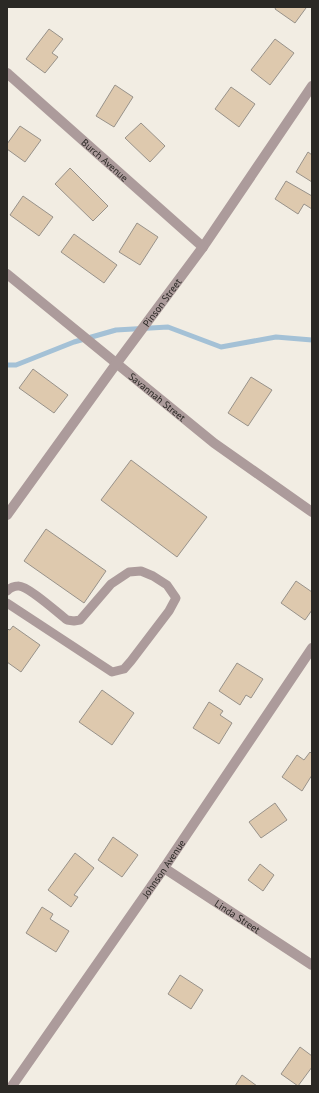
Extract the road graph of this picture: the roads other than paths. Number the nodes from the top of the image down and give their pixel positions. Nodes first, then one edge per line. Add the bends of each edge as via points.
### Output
1 (7, 73) edge
2 (312, 86) edge
3 (203, 247) junction
4 (7, 274) edge
5 (116, 364) junction
6 (312, 512) edge
7 (7, 515) edge
8 (7, 591) edge
9 (7, 603) edge
10 (312, 648) edge
11 (164, 868) junction
12 (312, 965) edge
13 (12, 1086) edge

1 - 3 street, Burch Avenue
2 - 3 street, Pinson Street
3 - 5 street, Pinson Street
4 - 5 street, Savannah Street
5 - 6 street, Savannah Street via 214,443
5 - 7 street, Pinson Street
8 - 9 lane via 19,586 27,589 67,620 74,621 80,620 111,584 129,572 141,571 153,576 167,585 176,598 131,661 124,669 112,672
10 - 11 street, Johnson Avenue
11 - 12 street, Linda Street
11 - 13 street, Johnson Avenue

